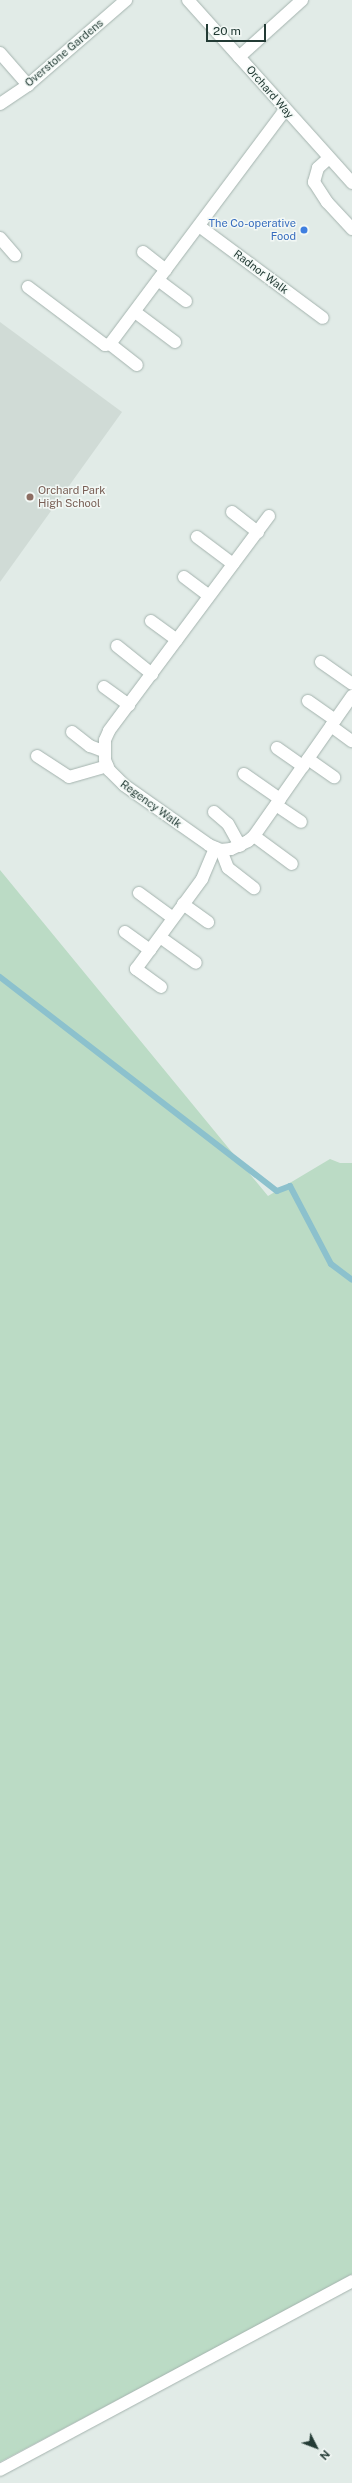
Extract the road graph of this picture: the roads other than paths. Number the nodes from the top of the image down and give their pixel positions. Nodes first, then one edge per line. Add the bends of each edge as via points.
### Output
1 (126, 0) edge
2 (188, 0) edge
3 (302, 0) edge
4 (0, 53) edge
5 (239, 57) junction
6 (28, 85) junction
7 (0, 104) edge
8 (285, 110) junction
9 (329, 158) junction
10 (352, 183) edge
11 (199, 226) junction
12 (352, 230) edge
13 (0, 238) edge
14 (142, 252) dead end
15 (15, 255) dead end
16 (166, 270) junction
17 (158, 280) junction
18 (28, 287) dead end
19 (186, 301) dead end
20 (135, 312) junction
21 (323, 318) dead end
22 (175, 342) dead end
23 (108, 344) junction
24 (137, 365) dead end
25 (232, 512) dead end
26 (269, 516) dead end
27 (258, 532) junction
28 (197, 538) dead end
29 (233, 564) junction
30 (184, 577) dead end
31 (209, 596) junction
32 (151, 621) dead end
33 (177, 640) junction
34 (117, 646) dead end
35 (321, 662) dead end
36 (152, 674) junction
37 (352, 684) edge
38 (104, 687) dead end
39 (352, 696) edge
40 (308, 701) dead end
41 (128, 705) junction
42 (333, 723) junction
43 (72, 732) dead end
44 (352, 741) edge
45 (277, 748) dead end
46 (103, 751) junction
47 (37, 756) dead end
48 (306, 762) junction
49 (107, 766) junction
50 (244, 774) dead end
51 (334, 777) dead end
52 (278, 802) junction
53 (214, 812) dead end
54 (300, 822) dead end
55 (254, 836) junction
56 (240, 846) junction
57 (218, 849) junction
58 (292, 864) dead end
59 (254, 888) dead end
60 (139, 893) dead end
61 (183, 904) junction
62 (173, 918) junction
63 (208, 922) dead end
64 (125, 932) dead end
65 (160, 937) junction
66 (150, 950) junction
67 (196, 963) dead end
68 (161, 987) dead end
69 (352, 2281) edge
70 (0, 2470) edge

1 - 6 street, Overstone Gardens
2 - 5 street, Orchard Way
3 - 5 street
4 - 6 street
5 - 8 street, Orchard Way
6 - 7 street, Overstone Gardens
8 - 9 street, Orchard Way
8 - 11 street
9 - 10 street, Orchard Way
9 - 12 street via 318,168 314,182 327,202
11 - 16 street
11 - 21 street, Radnor Walk
13 - 15 street
14 - 16 street
16 - 17 street
17 - 19 street
17 - 20 street
18 - 23 street
20 - 22 street
20 - 23 street
23 - 24 street
25 - 27 street
26 - 27 street
27 - 29 street
28 - 29 street
29 - 31 street
30 - 31 street
31 - 33 street
32 - 33 street
33 - 36 street
34 - 36 street
35 - 37 street
36 - 41 street
38 - 41 street
39 - 42 street
40 - 42 street
41 - 46 street via 109,731
42 - 44 street
42 - 48 street
43 - 46 street via 90,746
45 - 48 street
46 - 49 street, Regency Walk
47 - 49 street via 69,777
48 - 51 street
48 - 52 street
49 - 57 street, Regency Walk via 124,785
50 - 52 street
52 - 54 street
52 - 55 street
53 - 56 street via 228,824
55 - 56 street
55 - 58 street
56 - 57 street
57 - 59 street via 228,868
57 - 61 street via 202,879
60 - 62 street
61 - 62 street
61 - 63 street
62 - 65 street
64 - 66 street
65 - 66 street
65 - 67 street
66 - 68 street via 136,969
69 - 70 street

